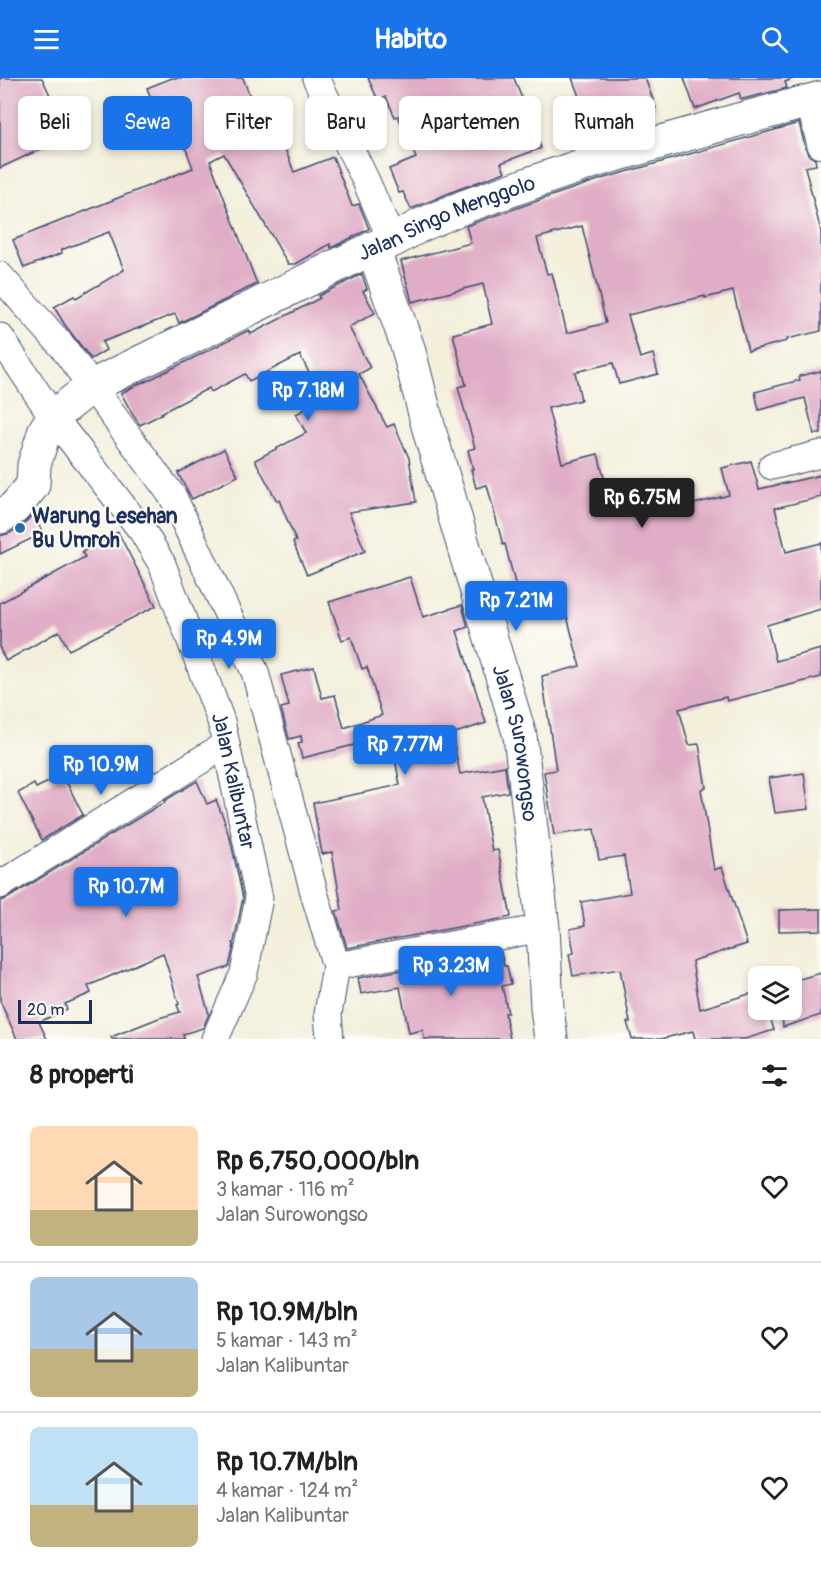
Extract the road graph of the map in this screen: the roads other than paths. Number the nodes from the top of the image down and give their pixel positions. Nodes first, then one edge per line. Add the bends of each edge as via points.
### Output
1 (316, 78) edge
2 (816, 100) edge
3 (821, 145) edge
4 (383, 244) junction
5 (0, 276) edge
6 (0, 337) edge
7 (91, 387) junction
8 (54, 416) junction
9 (821, 454) edge
10 (772, 466) dead end
11 (0, 518) edge
12 (225, 745) junction
13 (0, 885) edge
14 (543, 928) junction
15 (336, 966) junction
16 (215, 1039) edge
17 (330, 1039) edge
18 (551, 1039) edge

1 - 4 street via 386,227
2 - 3 street
2 - 4 street, Jalan Singo Menggolo via 548,177 466,206
4 - 7 street, Jalan Singo Menggolo
4 - 14 street, Jalan Surowongso via 430,433 520,736
5 - 7 street via 62,346
6 - 8 street, Jalan Kalibuntar
7 - 8 street, Jalan Singo Menggolo
7 - 15 street via 173,497 255,672
8 - 11 street via 45,430 34,465 33,485
8 - 12 street, Jalan Kalibuntar via 143,531 162,564 221,721
9 - 10 street
12 - 13 street
12 - 16 street, Jalan Kalibuntar via 259,898 244,973
14 - 15 street
14 - 18 street, Jalan Surowongso
15 - 17 street via 328,1014

